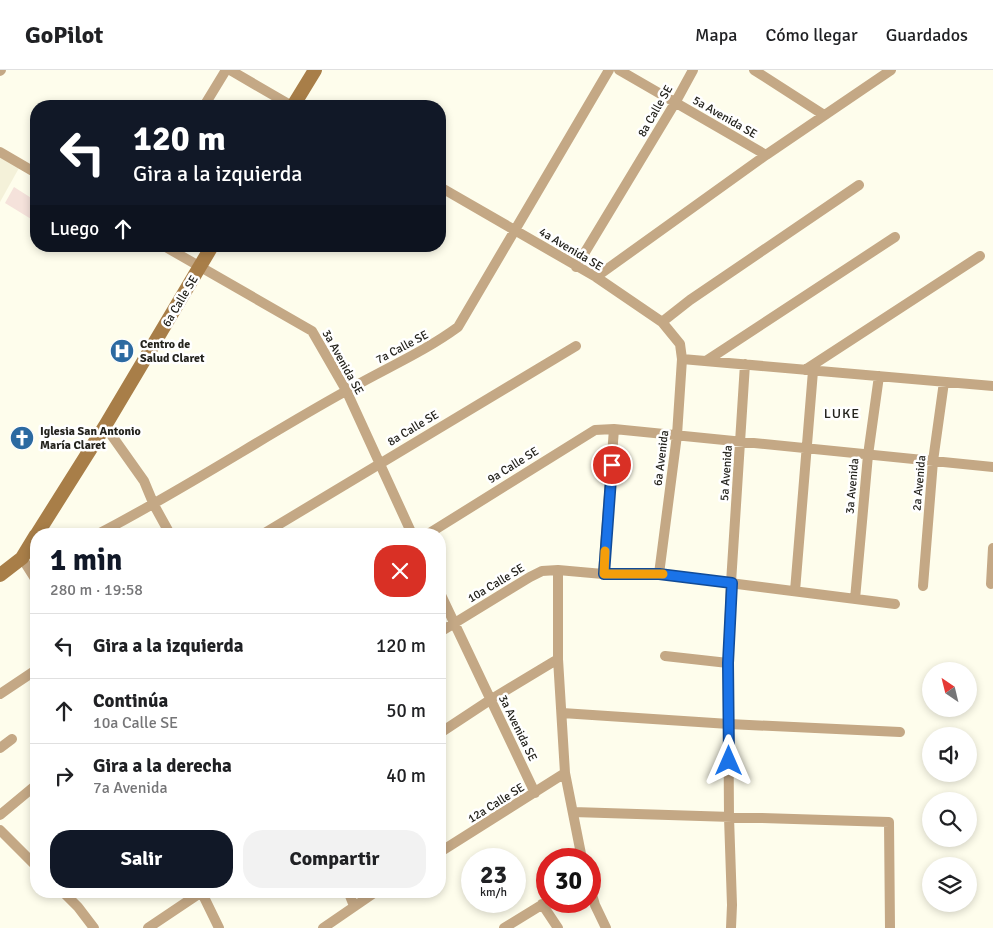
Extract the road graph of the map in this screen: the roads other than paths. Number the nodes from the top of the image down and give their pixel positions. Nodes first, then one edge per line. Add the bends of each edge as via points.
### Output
1 (226, 70) edge
2 (230, 70) edge
3 (315, 70) edge
4 (609, 70) edge
5 (619, 70) edge
6 (693, 70) edge
7 (754, 70) edge
8 (884, 71) edge
9 (208, 100) edge
10 (282, 100) edge
11 (296, 100) edge
12 (675, 103) junction
13 (824, 115) junction
14 (0, 152) edge
15 (766, 156) junction
16 (30, 170) edge
17 (859, 185) dead end
18 (446, 190) edge
19 (516, 230) junction
20 (895, 237) dead end
21 (174, 252) edge
22 (209, 252) edge
23 (980, 256) dead end
24 (200, 267) junction
25 (576, 267) junction
26 (596, 277) junction
27 (662, 322) junction
28 (680, 344) joint
29 (576, 346) dead end
30 (682, 359) junction
31 (706, 361) junction
32 (745, 364) junction
33 (809, 370) junction
34 (879, 376) junction
35 (944, 382) junction
36 (993, 386) edge
37 (346, 390) junction
38 (105, 426) junction
39 (614, 429) junction
40 (677, 436) junction
41 (741, 442) junction
42 (806, 449) junction
43 (868, 455) junction
44 (933, 461) junction
45 (380, 462) junction
46 (993, 467) edge
47 (154, 505) junction
48 (41, 528) edge
49 (110, 528) edge
50 (167, 528) edge
51 (273, 528) edge
52 (409, 528) edge
53 (438, 528) edge
54 (30, 545) edge
55 (993, 548) edge
56 (22, 558) junction
57 (30, 565) edge
58 (558, 570) junction
59 (604, 574) junction
60 (659, 574) junction
61 (0, 575) edge
62 (732, 583) junction
63 (991, 584) dead end
64 (923, 586) dead end
65 (795, 591) junction
66 (855, 599) junction
67 (895, 604) dead end
68 (446, 605) edge
69 (454, 622) junction
70 (446, 628) edge
71 (665, 656) dead end
72 (558, 659) junction
73 (728, 663) junction
74 (30, 674) edge
75 (0, 694) edge
76 (490, 700) junction
77 (562, 713) junction
78 (728, 724) junction
79 (446, 729) edge
80 (900, 732) dead end
81 (12, 739) dead end
82 (0, 748) edge
83 (565, 773) junction
84 (30, 791) edge
85 (535, 793) junction
86 (573, 812) junction
87 (0, 815) edge
88 (729, 817) junction
89 (0, 830) edge
90 (446, 848) edge
91 (580, 848) edge
92 (30, 860) edge
93 (69, 898) edge
94 (192, 898) edge
95 (204, 898) edge
96 (351, 898) edge
97 (366, 898) edge
98 (354, 906) junction
99 (536, 908) edge
100 (550, 913) edge
101 (599, 913) edge
102 (94, 928) edge
103 (148, 928) edge
104 (219, 928) edge
105 (323, 928) edge
106 (504, 928) edge
107 (558, 928) edge
108 (606, 928) edge
109 (731, 928) edge
110 (890, 928) edge

1 - 9 street
2 - 10 street
3 - 11 street
4 - 19 street, 7a Calle SE
5 - 12 street, 5a Avenida SE
6 - 12 street, 8a Calle SE
7 - 13 street
8 - 13 street
12 - 15 street, 5a Avenida SE
12 - 25 street, 8a Calle SE
13 - 15 street
14 - 16 street
15 - 26 street
17 - 27 street
18 - 19 street, 4a Avenida SE
19 - 25 street, 4a Avenida SE
19 - 37 street, 7a Calle SE via 458,326 436,343
20 - 31 street
21 - 24 street, 3a Avenida SE
22 - 24 street, 6a Calle SE
23 - 33 street
24 - 37 street, 3a Avenida SE via 312,331
24 - 38 street, 6a Calle SE
25 - 26 street, 4a Avenida SE
26 - 27 street, 4a Avenida SE
27 - 28 street, 4a Avenida SE
28 - 30 street, 6a Avenida
29 - 45 street, 8a Calle SE
30 - 31 street
30 - 40 street, 6a Avenida
31 - 32 street
32 - 33 street
32 - 41 street, 5a Avenida
33 - 34 street
33 - 42 street
34 - 35 street
34 - 43 street, 3a Avenida
35 - 36 street
35 - 44 street, 2a Avenida
37 - 45 street, 3a Avenida SE
37 - 47 street, 7a Calle SE
38 - 47 street via 144,481
38 - 48 street, 6a Calle SE
39 - 40 street, 9a Calle SE
39 - 53 street, 9a Calle SE via 595,430
39 - 59 street
40 - 41 street, 9a Calle SE
40 - 60 street, 6a Avenida
41 - 42 street, 9a Calle SE
41 - 62 street, 5a Avenida
42 - 43 street, 9a Calle SE
42 - 65 street
43 - 44 street, 9a Calle SE
43 - 66 street, 3a Avenida
44 - 46 street, 9a Calle SE
44 - 64 street, 2a Avenida
45 - 51 street, 8a Calle SE
45 - 52 street, 3a Avenida SE
47 - 49 street, 7a Calle SE
47 - 50 street
54 - 56 street, 6a Calle SE
55 - 63 street
56 - 57 street
56 - 61 street
58 - 59 street, 10a Calle SE
58 - 69 street, 10a Calle SE via 530,576
58 - 72 street
59 - 60 street, 10a Calle SE
60 - 62 street, 10a Calle SE
62 - 65 street, 10a Calle SE
62 - 73 street, 5a Avenida
65 - 66 street, 10a Calle SE
66 - 67 street, 10a Calle SE
68 - 69 street, 3a Avenida SE
69 - 70 street, 10a Calle SE
69 - 76 street, 3a Avenida SE
71 - 73 street
72 - 76 street
72 - 77 street
73 - 78 street, 5a Avenida
74 - 75 street
76 - 79 street
76 - 85 street, 3a Avenida SE
77 - 78 street
77 - 83 street
78 - 80 street
78 - 88 street, 5a Avenida
81 - 82 street
83 - 85 street, 12a Calle SE
83 - 86 street
84 - 87 street
85 - 90 street, 12a Calle SE
86 - 88 street
86 - 91 street
88 - 109 street, 5a Avenida
88 - 110 street via 889,822
89 - 92 street
93 - 102 street
94 - 103 street
95 - 104 street
96 - 98 street
97 - 98 street
98 - 105 street
99 - 106 street
100 - 107 street
101 - 108 street

